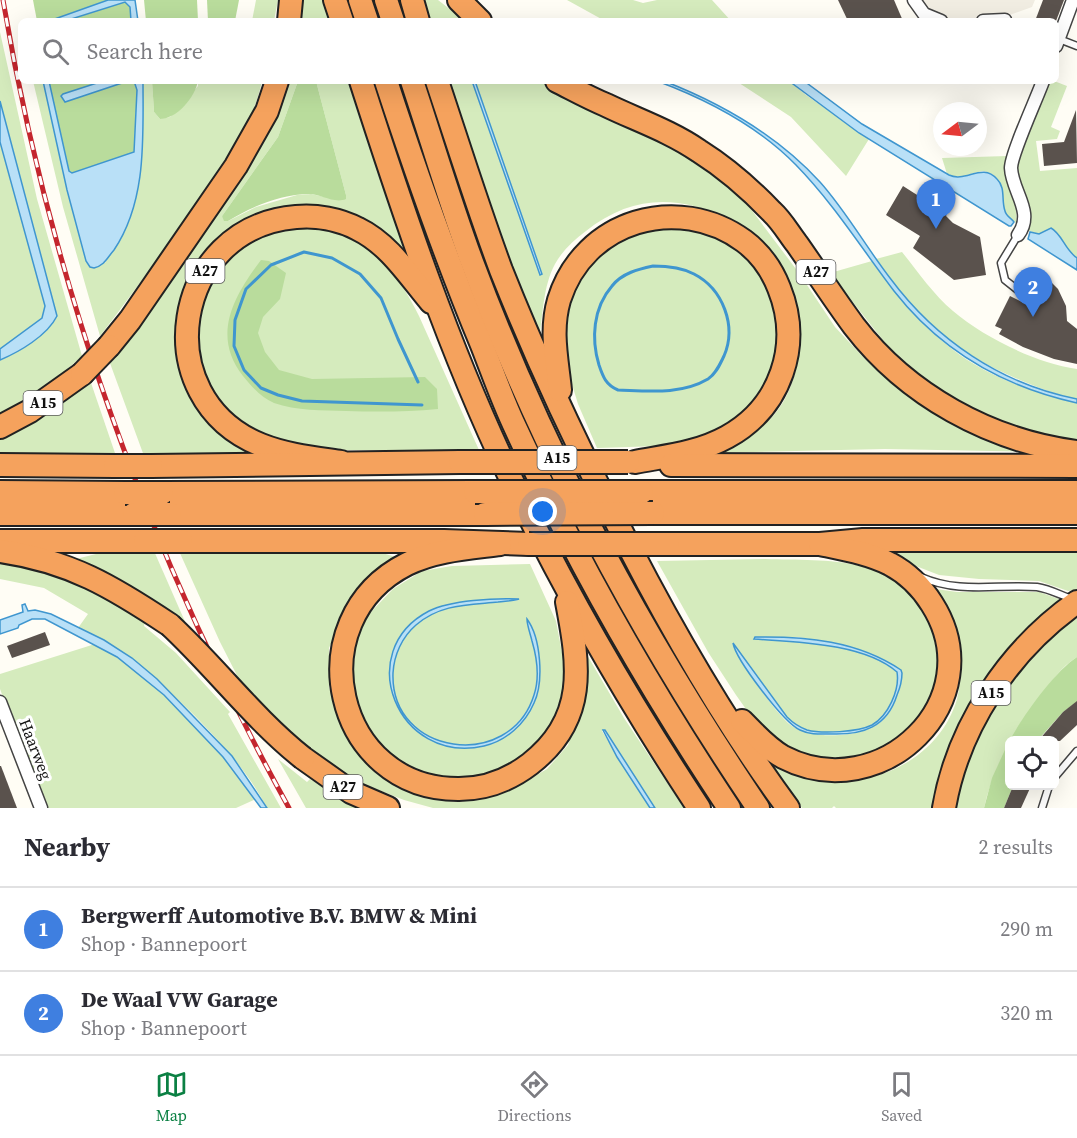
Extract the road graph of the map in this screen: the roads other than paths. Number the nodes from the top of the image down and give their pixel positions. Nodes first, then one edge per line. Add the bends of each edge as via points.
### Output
1 (291, 0) edge
2 (335, 0) edge
3 (360, 0) edge
4 (386, 0) edge
5 (412, 0) edge
6 (459, 0) edge
7 (915, 0) edge
8 (1073, 0) edge
9 (290, 18) edge
10 (341, 18) edge
11 (366, 18) edge
12 (392, 18) edge
13 (417, 18) edge
14 (477, 18) edge
15 (934, 18) edge
16 (1059, 38) edge
17 (1059, 43) edge
18 (1077, 46) edge
19 (276, 84) edge
20 (362, 84) edge
21 (387, 84) edge
22 (413, 84) edge
23 (438, 84) edge
24 (563, 84) edge
25 (1041, 86) edge
26 (1018, 235) joint
27 (1028, 298) dead end
28 (439, 311) junction
29 (562, 413) junction
30 (0, 427) edge
31 (1077, 452) edge
32 (341, 462) junction
33 (631, 462) junction
34 (0, 465) edge
35 (1077, 466) edge
36 (0, 492) edge
37 (1077, 492) edge
38 (1077, 513) edge
39 (0, 514) edge
40 (383, 540) junction
41 (1077, 540) edge
42 (0, 541) edge
43 (500, 544) junction
44 (820, 544) junction
45 (0, 551) edge
46 (414, 555) junction
47 (891, 564) junction
48 (562, 580) junction
49 (1077, 601) edge
50 (706, 683) junction
51 (0, 702) edge
52 (1075, 754) edge
53 (1077, 764) edge
54 (1059, 772) edge
55 (1048, 790) edge
56 (41, 808) edge
57 (388, 808) edge
58 (699, 808) edge
59 (729, 808) edge
60 (758, 808) edge
61 (788, 808) edge
62 (944, 808) edge
63 (1042, 808) edge

1 - 9 highway
2 - 10 highway
3 - 11 highway
4 - 12 highway
5 - 13 highway
6 - 14 highway
7 - 15 street via 924,14
8 - 16 street
17 - 18 lane
19 - 30 highway, A15, bridge via 267,111 236,166 130,320 82,374
20 - 28 highway
21 - 59 highway, A15 via 452,271 515,428 608,614
22 - 60 highway, A15 via 472,262 590,528 666,665
23 - 29 highway, A15 via 501,268
24 - 31 highway, A27 via 660,128 731,174 775,214 855,327 886,362 952,412 990,429
25 - 26 street via 1011,166 1024,214 1024,225
26 - 27 lane via 1001,263 1005,280
28 - 32 highway, A27 via 375,239 320,217 280,218 263,223 247,231 209,264 186,325 189,365 204,398 233,429 260,445
28 - 48 highway via 509,475
29 - 33 highway, A15 via 554,346 555,315 563,288 593,247 622,227 662,217 707,222 745,241 772,273 787,314 788,353 775,389 755,415 728,437 696,450
29 - 50 highway, A15 via 636,562
32 - 33 highway, A27, bridge
32 - 34 highway, A27, bridge
33 - 35 highway, A27
36 - 37 highway, bridge
38 - 39 highway, bridge
40 - 42 highway, bridge
40 - 43 highway
40 - 46 lane
41 - 44 highway via 863,540
43 - 44 highway, bridge
43 - 46 highway
44 - 47 highway
45 - 57 highway, A27, bridge via 55,563 124,594 170,625 303,758 351,792
46 - 48 highway via 410,563 376,586 356,611 342,650 341,685 352,722 373,753 412,781 439,788 466,789 508,778 542,754 564,726 573,701 577,665
47 - 49 lane via 946,586 1037,587
47 - 50 highway via 928,597 942,624 948,651 946,687 937,712 916,740 899,753 851,772 802,766 760,740
48 - 58 highway
49 - 62 highway, A15 via 1036,637 984,701 949,780
50 - 61 highway, A15
51 - 56 street, Haarweg
52 - 53 lane
52 - 54 lane
55 - 63 lane

